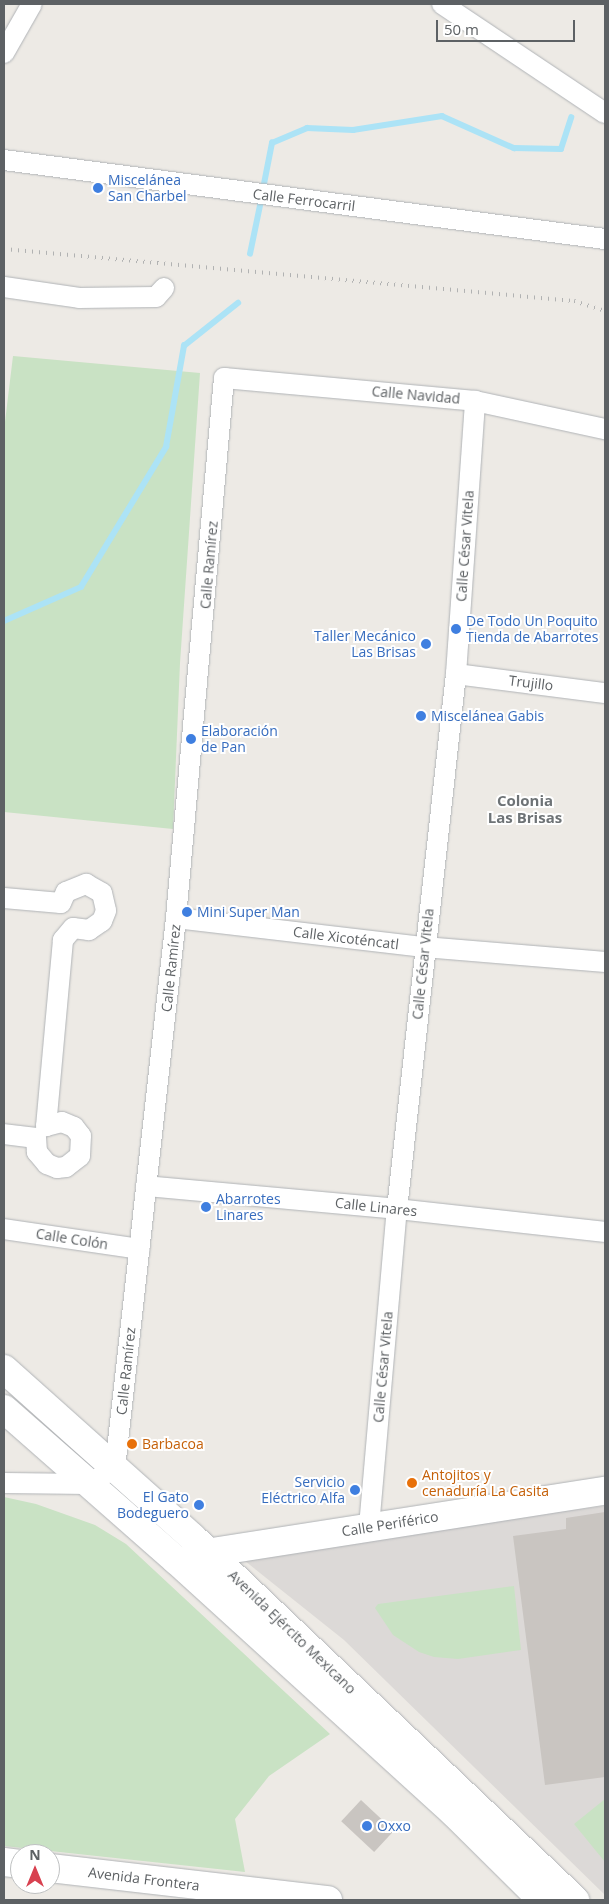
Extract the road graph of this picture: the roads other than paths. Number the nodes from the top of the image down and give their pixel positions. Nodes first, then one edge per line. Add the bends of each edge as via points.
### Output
1 (32, 4) edge
2 (442, 4) edge
3 (4, 53) edge
4 (605, 113) edge
5 (4, 160) edge
6 (605, 239) edge
7 (4, 287) edge
8 (164, 288) dead end
9 (224, 378) joint
10 (475, 401) junction
11 (605, 429) edge
12 (456, 674) junction
13 (605, 693) edge
14 (4, 898) edge
15 (176, 918) junction
16 (424, 947) junction
17 (605, 962) edge
18 (4, 1134) edge
19 (146, 1186) junction
20 (397, 1209) junction
21 (4, 1229) edge
22 (605, 1232) edge
23 (140, 1249) junction
24 (4, 1368) edge
25 (4, 1410) edge
26 (115, 1468) junction
27 (4, 1483) edge
28 (88, 1484) junction
29 (605, 1491) edge
30 (370, 1527) junction
31 (207, 1552) junction
32 (176, 1560) junction
33 (60, 1870) edge
34 (201, 1893) edge
35 (328, 1900) edge
36 (542, 1900) edge
37 (574, 1900) edge

1 - 3 street
2 - 4 street
5 - 6 street, Calle Ferrocarril
7 - 8 street via 79,298 156,297
9 - 10 street, Calle Navidad
9 - 15 street, Calle Ramírez
10 - 11 street, Calle Navidad
10 - 12 street, Calle César Vitela
12 - 13 street, Trujillo
12 - 16 street, Calle César Vitela
14 - 18 street via 61,903 66,892 86,884 102,893 106,911 102,921 89,930 73,928 63,940 46,1126 62,1122 74,1127 80,1136 80,1156 66,1167 57,1168 47,1164 37,1152 36,1138
15 - 16 street, Calle Xicoténcatl
15 - 19 street, Calle Ramírez
16 - 17 street, Calle Xicoténcatl
16 - 20 street, Calle César Vitela
19 - 20 street, Calle Linares
19 - 23 street, Calle Ramírez
20 - 22 street, Calle Linares
20 - 30 street, Calle César Vitela
21 - 23 street, Calle Colón
23 - 26 street, Calle Ramírez
24 - 26 main road, Avenida Ejército Mexicano
25 - 28 main road, Avenida Ejército Mexicano
26 - 28 street
26 - 31 main road, Avenida Ejército Mexicano
27 - 28 street
28 - 32 main road, Avenida Ejército Mexicano
29 - 30 main road, Calle Periférico
30 - 31 main road, Calle Periférico
31 - 32 main road, Calle Periférico
31 - 37 main road, Avenida Ejército Mexicano
32 - 36 main road, Avenida Ejército Mexicano via 454,1813
33 - 34 main road, Avenida Frontera
34 - 35 main road, Avenida Frontera

